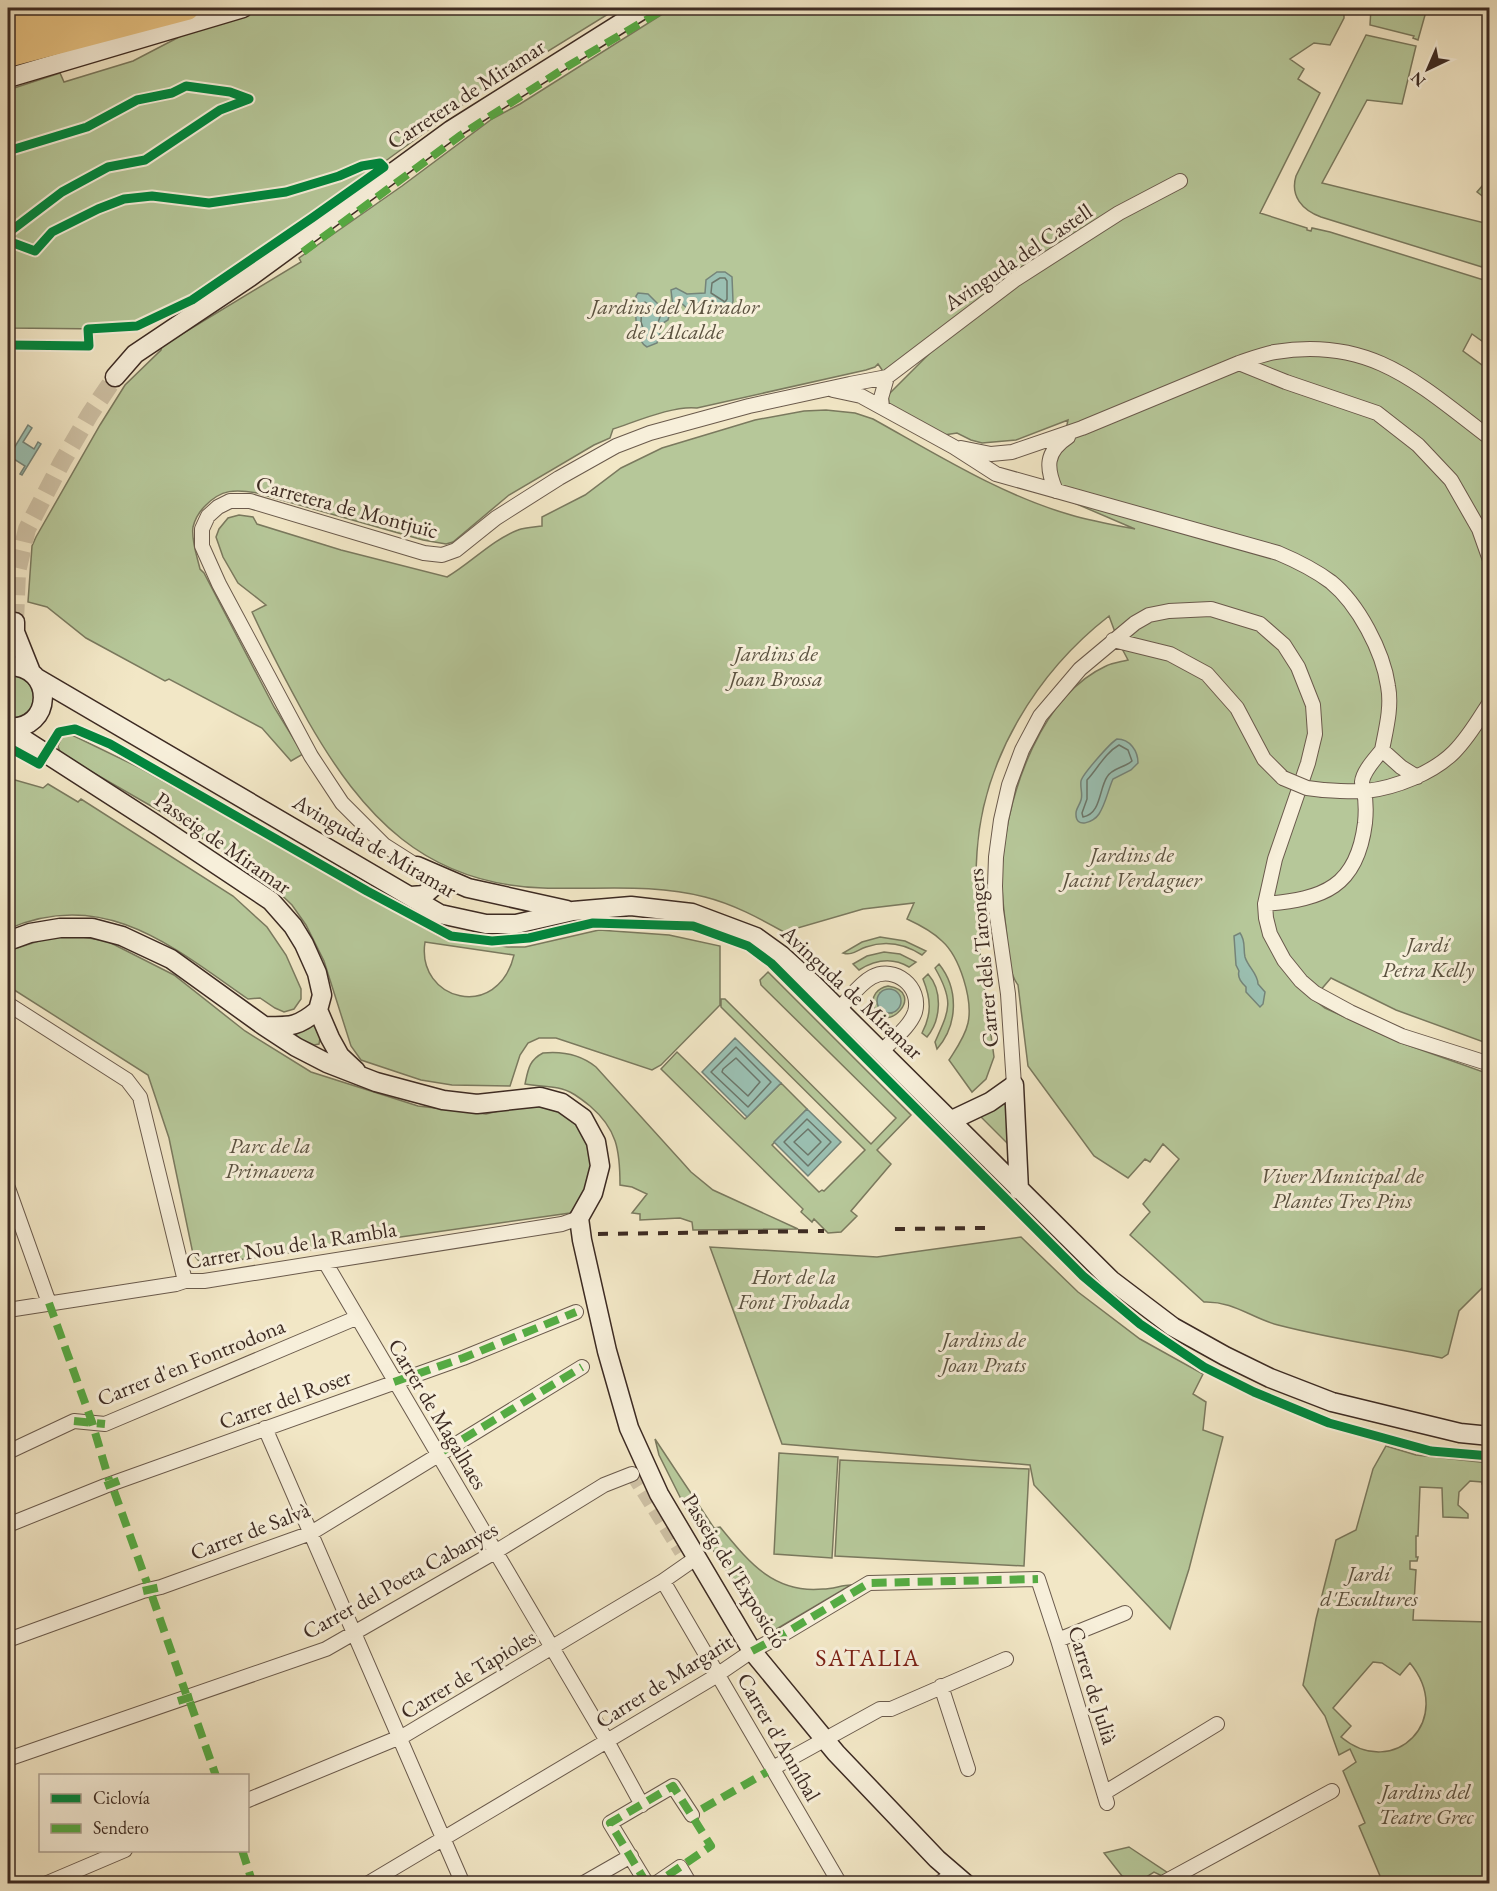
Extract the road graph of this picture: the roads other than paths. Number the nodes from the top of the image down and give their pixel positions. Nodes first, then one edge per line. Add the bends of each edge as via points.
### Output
1 (37, 8) edge
2 (124, 8) edge
3 (187, 8) edge
4 (243, 8) edge
5 (645, 8) edge
6 (8, 14) edge
7 (8, 36) edge
8 (8, 55) edge
9 (8, 78) edge
10 (1180, 181) dead end
11 (1239, 363) junction
12 (115, 377) tunnel mouth
13 (886, 377) junction
14 (827, 389) junction
15 (882, 407) junction
16 (1082, 428) junction
17 (1490, 438) edge
18 (954, 447) junction
19 (1056, 491) junction
20 (1490, 560) edge
21 (12, 634) tunnel mouth
22 (1113, 640) junction
23 (8, 666) edge
24 (34, 675) junction
25 (1490, 702) edge
26 (90, 710) junction
27 (35, 716) junction
28 (8, 728) edge
29 (1382, 750) junction
30 (46, 753) junction
31 (1417, 777) junction
32 (1364, 791) junction
33 (417, 866) junction
34 (411, 896) junction
35 (1265, 904) junction
36 (573, 911) junction
37 (8, 941) edge
38 (8, 1004) edge
39 (839, 1009) junction
40 (318, 1010) junction
41 (264, 1026) junction
42 (290, 1028) junction
43 (330, 1038) junction
44 (304, 1051) junction
45 (882, 1051) junction
46 (1490, 1064) edge
47 (361, 1076) junction
48 (1014, 1085) junction
49 (952, 1120) junction
50 (8, 1188) edge
51 (1019, 1190) junction
52 (579, 1218) junction
53 (325, 1262) junction
54 (185, 1281) junction
55 (49, 1303) junction
56 (8, 1310) edge
57 (576, 1312) dead end
58 (356, 1318) junction
59 (582, 1366) dead end
60 (394, 1382) junction
61 (265, 1428) junction
62 (1490, 1436) edge
63 (8, 1452) edge
64 (440, 1453) junction
65 (632, 1474) dead end
66 (8, 1525) edge
67 (311, 1533) junction
68 (495, 1552) junction
69 (690, 1554) junction
70 (1038, 1579) joint
71 (663, 1581) junction
72 (1125, 1613) dead end
73 (354, 1633) junction
74 (8, 1640) edge
75 (1058, 1640) junction
76 (552, 1648) junction
77 (752, 1651) junction
78 (1006, 1659) dead end
79 (718, 1675) junction
80 (941, 1686) junction
81 (1217, 1724) dead end
82 (399, 1738) junction
83 (607, 1741) junction
84 (825, 1741) junction
85 (8, 1760) edge
86 (773, 1768) junction
87 (968, 1769) dead end
88 (1332, 1791) dead end
89 (249, 1800) edge
90 (642, 1805) junction
91 (692, 1815) dead end
92 (443, 1839) junction
93 (123, 1852) edge
94 (630, 1856) junction
95 (952, 1880) edge
96 (45, 1884) edge
97 (367, 1884) edge
98 (463, 1884) edge
99 (582, 1884) edge
100 (647, 1884) edge
101 (655, 1884) edge
102 (690, 1884) edge
103 (840, 1884) edge
104 (1161, 1884) edge

1 - 6 highway
2 - 7 highway
3 - 8 highway
4 - 9 street
5 - 12 street, Carretera de Miramar via 451,130 249,277 135,354
10 - 13 street, Avinguda del Castell via 1119,213 1016,279
11 - 16 street
11 - 17 street via 1273,352 1341,350 1383,363 1417,382
11 - 20 street via 1377,413 1418,445 1451,480 1479,529
13 - 14 street, Avinguda del Castell
13 - 15 street
14 - 15 street via 861,396
14 - 33 street, Carretera de Montjuïc via 749,406 616,446 505,513 456,550 442,555 250,501 230,501 208,516 202,529 202,546 311,756 342,803 384,845
15 - 18 street
16 - 18 street via 1012,452 992,454
16 - 19 street via 1052,452 1049,471
18 - 19 street via 996,474
19 - 29 street via 1278,553 1333,584 1360,615 1380,657 1388,687 1388,720
21 - 24 street
22 - 32 street, bridge via 1170,654 1208,674 1237,708 1264,759 1283,778 1307,788
22 - 35 street, Carrer dels Tarongers via 1149,615 1211,609 1260,624 1284,645 1298,667 1313,705 1315,735 1270,876
22 - 48 street, Carrer dels Tarongers via 1080,669 1040,717 1009,785 996,856 995,886
23 - 24 street, Avinguda de Miramar via 24,668
24 - 26 street, Avinguda de Miramar
24 - 27 street via 43,694
25 - 31 street via 1453,753
26 - 27 street, Avinguda de Miramar via 67,702 55,703
26 - 34 street, Avinguda de Miramar
27 - 28 street, Avinguda de Miramar via 22,726
27 - 30 street, Passeig de Miramar via 34,741
28 - 30 street, Passeig de Miramar
29 - 31 street
29 - 32 street via 1365,774
30 - 40 street, Passeig de Miramar via 271,901 293,926 309,954 322,995
31 - 32 street
32 - 35 street via 1362,840 1346,878 1322,894
33 - 34 street via 429,878 432,888 424,895
33 - 36 street via 468,888
34 - 36 street, Avinguda de Miramar via 440,914 486,924 516,924
35 - 46 street, Carrer dels Tarongers via 1270,934 1284,960 1316,993 1402,1036
36 - 39 street, Avinguda de Miramar via 631,906 692,913 717,921 756,937
37 - 41 street via 60,928 92,928 122,936 171,959
38 - 54 street via 127,1080 140,1097
39 - 45 street, Avinguda de Miramar
39 - 45 street via 874,976 893,974 910,985 915,994 914,1014
40 - 42 street
40 - 43 street, Passeig de Miramar
41 - 42 street
41 - 44 street
42 - 44 street via 289,1035
43 - 44 street via 329,1045
43 - 47 street, Passeig de Miramar via 340,1056
44 - 47 street
45 - 49 street, Avinguda de Miramar
47 - 52 street, Passeig de Miramar via 443,1100 477,1104 540,1097 562,1103 583,1118 596,1142 600,1166 593,1193
48 - 49 street via 990,1102
48 - 51 street
49 - 51 street, Avinguda de Miramar
50 - 55 street
51 - 62 street, Avinguda de Miramar via 1112,1280 1173,1327 1225,1356 1332,1402 1460,1433
52 - 53 street, Carrer Nou de la Rambla via 562,1224
52 - 69 street, Passeig de l'Exposició via 595,1303 629,1428
53 - 54 street, Carrer Nou de la Rambla
53 - 58 street, Carrer de Magalhaes
54 - 55 street, Carrer Nou de la Rambla
55 - 56 street, Carrer Nou de la Rambla
57 - 60 street, Carrer del Roser
58 - 60 street, Carrer de Magalhaes
58 - 63 street, Carrer d'en Fontrodona via 105,1424 74,1421
59 - 64 street, Carrer de Salvà
60 - 61 street, Carrer del Roser
60 - 64 street, Carrer de Magalhaes
61 - 66 street, Carrer del Roser
61 - 67 street
64 - 67 street, Carrer de Salvà
64 - 68 street, Carrer de Magalhaes
65 - 68 street, Carrer del Poeta Cabanyes via 604,1485
67 - 73 street
67 - 74 street, Carrer de Salvà
68 - 73 street, Carrer del Poeta Cabanyes
68 - 76 street, Carrer de Magalhaes
69 - 71 street, Carrer de Tapioles
69 - 77 street, Passeig de l'Exposició
70 - 75 street, Carrer de Julià
70 - 77 street, Carrer de Margarit via 869,1583
71 - 76 street, Carrer de Tapioles
71 - 79 street, Carrer d'Anníbal
72 - 75 street
73 - 82 street
73 - 85 street, Carrer del Poeta Cabanyes via 326,1649
75 - 81 street, Carrer de Julià via 1105,1798
76 - 82 street, Carrer de Tapioles
76 - 83 street, Carrer de Magalhaes
77 - 79 street, Carrer de Margarit
77 - 84 street, Passeig de l'Exposició
78 - 80 street
79 - 83 street, Carrer de Margarit
79 - 86 street, Carrer d'Anníbal
80 - 84 street via 891,1709 880,1709
80 - 87 street
82 - 89 street, Carrer de Tapioles
82 - 92 street
83 - 90 street, Carrer de Magalhaes
83 - 92 street, Carrer de Margarit
84 - 86 street
84 - 95 street, Passeig de l'Exposició
86 - 103 street, Carrer d'Anníbal
88 - 104 street
90 - 91 street via 673,1786
90 - 94 street via 610,1823
92 - 97 street, Carrer de Margarit
92 - 98 street
93 - 96 street
94 - 99 street
94 - 100 street
101 - 102 street via 680,1868

